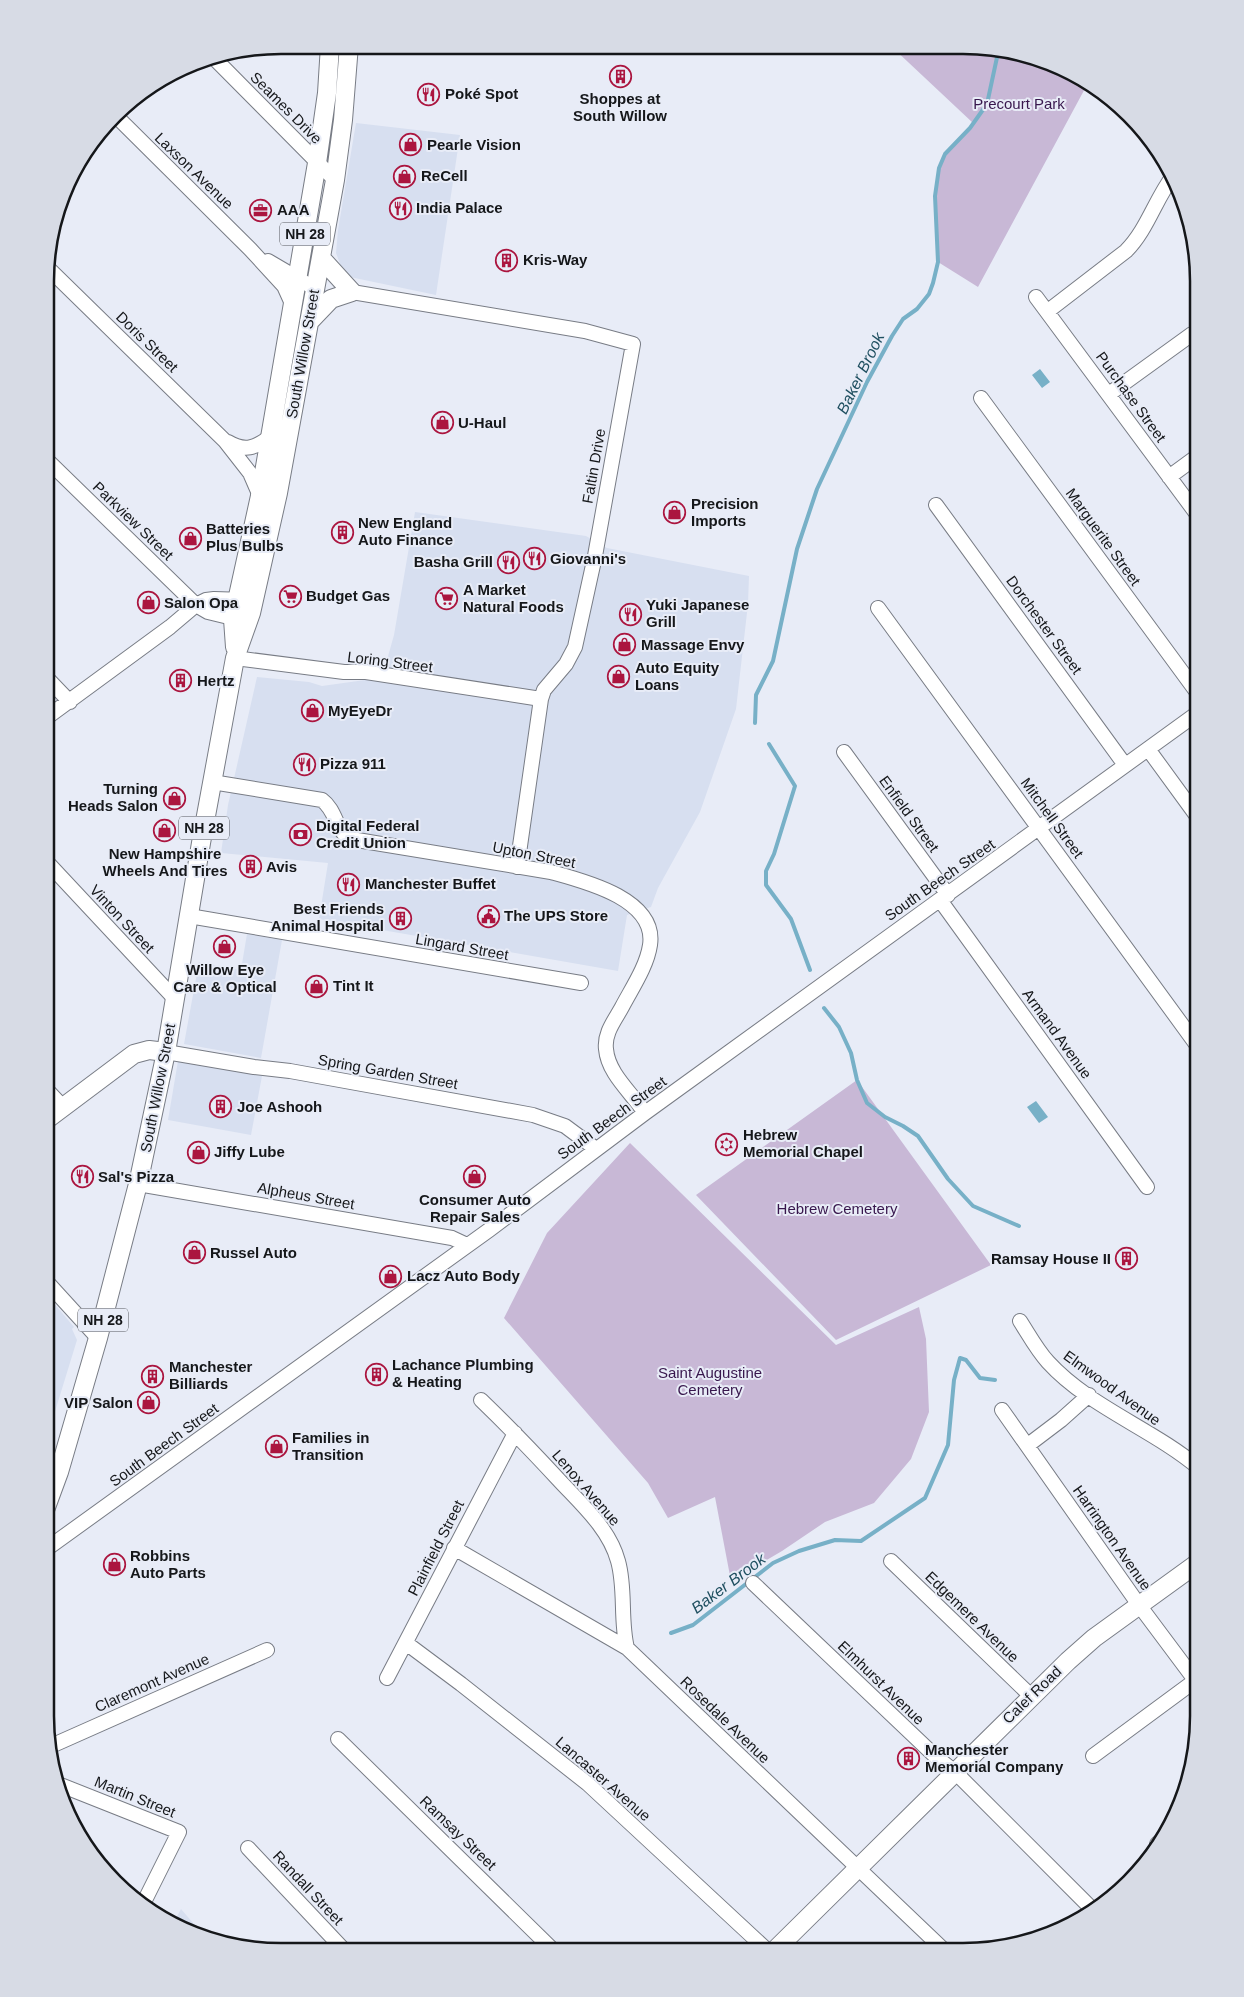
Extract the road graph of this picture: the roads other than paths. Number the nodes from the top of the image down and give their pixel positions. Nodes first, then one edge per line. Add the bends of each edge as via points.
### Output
1 (329, 54) edge
2 (348, 54) edge
3 (218, 62) edge
4 (120, 120) edge
5 (317, 162) junction
6 (334, 180) junction
7 (1168, 183) edge
8 (250, 249) junction
9 (321, 258) junction
10 (54, 274) edge
11 (298, 278) junction
12 (314, 288) junction
13 (352, 292) junction
14 (1036, 297) dead end
15 (293, 306) junction
16 (1048, 311) junction
17 (309, 322) junction
18 (1190, 335) edge
19 (1108, 394) junction
20 (981, 398) dead end
21 (270, 437) junction
22 (225, 440) junction
23 (1190, 462) edge
24 (54, 467) edge
25 (1169, 477) junction
26 (260, 496) junction
27 (936, 505) dead end
28 (1190, 505) edge
29 (245, 599) junction
30 (196, 605) junction
31 (878, 608) dead end
32 (241, 620) junction
33 (235, 658) junction
34 (1190, 683) edge
35 (54, 685) edge
36 (541, 699) junction
37 (70, 702) junction
38 (54, 713) edge
39 (1190, 719) edge
40 (1148, 749) junction
41 (844, 752) dead end
42 (1125, 765) junction
43 (212, 782) junction
44 (1190, 807) edge
45 (1039, 829) junction
46 (517, 867) junction
47 (54, 870) edge
48 (944, 898) junction
49 (189, 916) junction
50 (582, 983) dead end
51 (175, 999) junction
52 (1190, 1036) edge
53 (166, 1052) junction
54 (54, 1097) edge
55 (63, 1107) junction
56 (645, 1113) junction
57 (54, 1114) edge
58 (596, 1149) junction
59 (138, 1184) junction
60 (1147, 1187) dead end
61 (467, 1245) junction
62 (54, 1290) edge
63 (1020, 1321) dead end
64 (98, 1338) junction
65 (1089, 1395) junction
66 (481, 1400) dead end
67 (1002, 1410) dead end
68 (515, 1433) junction
69 (1028, 1445) junction
70 (1190, 1462) edge
71 (54, 1486) edge
72 (54, 1543) edge
73 (454, 1548) junction
74 (891, 1562) dead end
75 (1190, 1568) edge
76 (753, 1583) dead end
77 (1139, 1605) junction
78 (406, 1643) junction
79 (627, 1648) junction
80 (267, 1650) dead end
81 (1190, 1673) edge
82 (386, 1678) dead end
83 (1190, 1687) edge
84 (1031, 1696) junction
85 (338, 1739) dead end
86 (56, 1744) edge
87 (1093, 1756) dead end
88 (955, 1772) junction
89 (65, 1787) edge
90 (248, 1848) dead end
91 (857, 1868) junction
92 (146, 1898) edge
93 (1088, 1905) edge
94 (337, 1943) edge
95 (542, 1943) edge
96 (758, 1943) edge
97 (783, 1943) edge
98 (936, 1943) edge

1 - 5 main road, South Willow Street / NH 28
2 - 6 main road, South Willow Street / NH 28
3 - 5 street, Seames Drive
4 - 8 street, Laxson Avenue
5 - 6 street, Seames Drive
5 - 11 main road, South Willow Street / NH 28
6 - 9 main road, South Willow Street / NH 28
7 - 16 street via 1136,241
8 - 11 street, Laxson Avenue
8 - 15 street, Laxson Avenue via 284,286
9 - 12 main road, South Willow Street / NH 28
9 - 13 main road
10 - 22 street, Doris Street
11 - 12 street, Laxson Avenue
11 - 15 main road, South Willow Street / NH 28
12 - 17 main road, South Willow Street / NH 28
13 - 17 main road via 331,299
13 - 36 street, Faltin Drive via 585,331 634,344 595,556 574,647
14 - 16 street, Purchase Street
15 - 21 main road, South Willow Street / NH 28
16 - 19 street, Purchase Street
17 - 29 main road, South Willow Street / NH 28 via 278,493
18 - 19 street
19 - 25 street, Purchase Street
20 - 34 street, Marguerite Street
21 - 22 street, Doris Street via 249,449
21 - 26 main road, South Willow Street / NH 28
22 - 26 street, Doris Street via 250,473
23 - 25 street
24 - 30 street, Parkview Street
25 - 28 street, Purchase Street
26 - 29 main road, South Willow Street / NH 28
27 - 42 street, Dorchester Street
29 - 30 street via 206,600
29 - 32 main road, South Willow Street / NH 28
30 - 32 street via 208,612
30 - 37 street
31 - 45 street, Mitchell Street
32 - 33 main road, South Willow Street / NH 28
33 - 36 street, Loring Street via 366,672
33 - 43 main road, South Willow Street / NH 28
35 - 37 street
36 - 46 street, Faltin Drive
37 - 38 street
39 - 40 street, South Beech Street
40 - 42 street, South Beech Street
40 - 44 street
41 - 48 street, Enfield Street
42 - 45 street, South Beech Street
43 - 46 street, Upton Street via 322,800 333,812 341,832 351,839
43 - 49 main road, South Willow Street / NH 28
45 - 48 street, South Beech Street
45 - 52 street, Mitchell Street
46 - 56 street, Upton Street via 582,881 614,894 643,915 650,937 648,954 609,1030 606,1047 610,1064
47 - 51 street, Vinton Street
48 - 56 street, South Beech Street
48 - 60 street, Armand Avenue
49 - 50 street, Lingard Street
49 - 51 main road, South Willow Street / NH 28
51 - 53 main road, South Willow Street / NH 28
53 - 55 main road via 149,1050 134,1054
53 - 58 street, Spring Garden Street via 532,1115 565,1126
53 - 59 main road, South Willow Street / NH 28
54 - 55 street
55 - 57 main road
56 - 58 street, South Beech Street
58 - 61 street, South Beech Street
59 - 61 street, Alpheus Street via 452,1238
59 - 64 main road, South Willow Street / NH 28
61 - 72 street, South Beech Street
62 - 64 street
63 - 65 street, Elmwood Avenue via 1047,1361
64 - 71 main road, South Willow Street / NH 28
65 - 69 street
65 - 70 street, Elmwood Avenue
66 - 68 street, Lenox Avenue
67 - 69 street, Harrington Avenue
68 - 73 street, Plainfield Street
68 - 79 street, Lenox Avenue via 594,1518 612,1544 619,1564
69 - 77 street, Harrington Avenue
73 - 78 street, Plainfield Street
73 - 79 street, Rosedale Avenue
74 - 84 street, Edgemere Avenue
75 - 77 main road, Calef Road
76 - 88 street, Elmhurst Avenue
77 - 81 street, Harrington Avenue
77 - 84 main road, Calef Road via 1080,1650
78 - 82 street, Plainfield Street
78 - 96 street, Lancaster Avenue via 588,1784
79 - 91 street, Rosedale Avenue
80 - 86 street, Claremont Avenue
83 - 87 street
84 - 88 main road, Calef Road
85 - 95 street, Ramsay Street
88 - 91 main road, Calef Road
88 - 93 street, Elmhurst Avenue
89 - 92 street, Martin Street via 179,1832
90 - 94 street, Randall Street
91 - 97 main road, Calef Road
91 - 98 street, Rosedale Avenue

